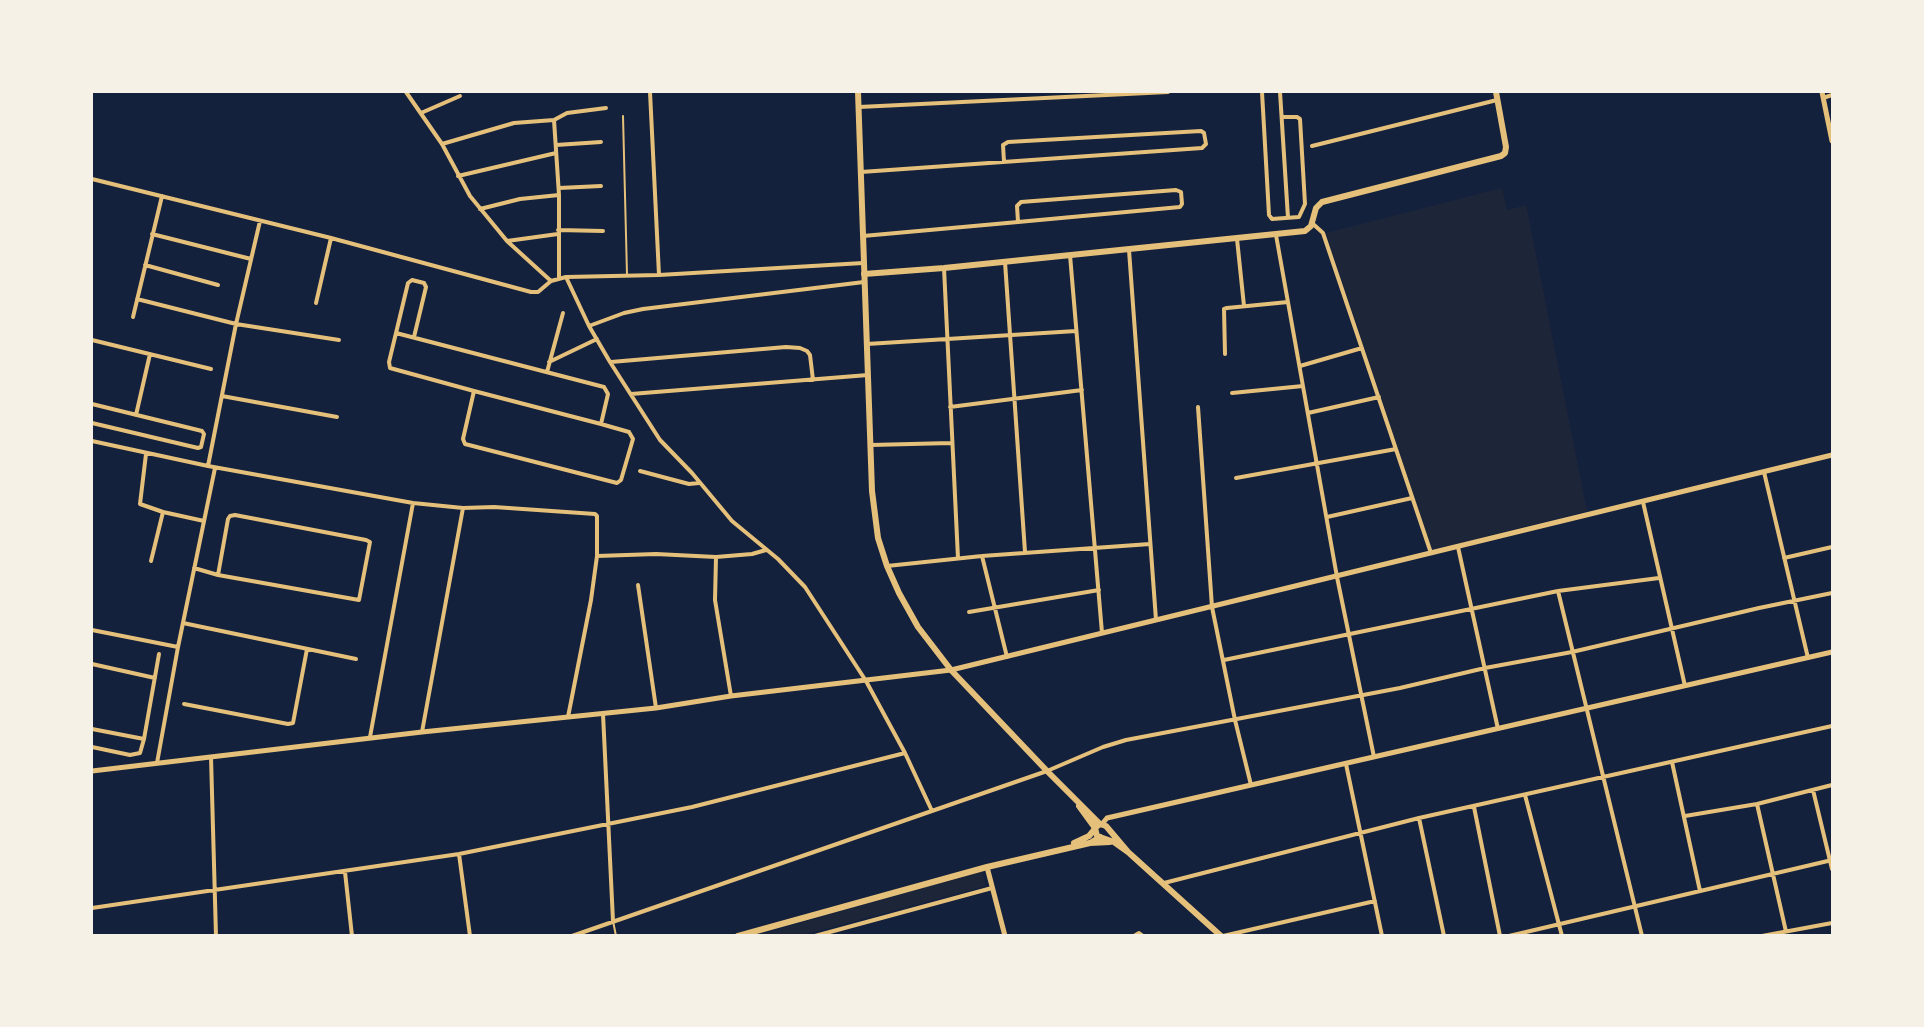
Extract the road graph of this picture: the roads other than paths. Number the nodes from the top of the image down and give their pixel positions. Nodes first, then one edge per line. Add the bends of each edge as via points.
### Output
1 (406, 92) edge
2 (650, 92) edge
3 (858, 92) edge
4 (999, 92) edge
5 (1168, 92) edge
6 (1262, 92) edge
7 (1280, 92) edge
8 (1496, 92) edge
9 (1822, 95) edge
10 (1833, 95) edge
11 (460, 96) dead end
12 (999, 100) junction
13 (1498, 100) junction
14 (859, 107) junction
15 (606, 108) dead end
16 (421, 113) junction
17 (623, 116) dead end
18 (1282, 117) junction
19 (554, 120) junction
20 (1833, 141) edge
21 (602, 142) dead end
22 (442, 144) junction
23 (556, 145) junction
24 (1312, 146) dead end
25 (556, 153) junction
26 (1004, 162) junction
27 (861, 172) junction
28 (458, 176) junction
29 (92, 179) edge
30 (601, 186) dead end
31 (559, 188) junction
32 (559, 195) junction
33 (162, 196) junction
34 (480, 209) junction
35 (1288, 218) junction
36 (260, 221) junction
37 (1018, 222) junction
38 (1312, 224) junction
39 (603, 231) dead end
40 (558, 232) junction
41 (152, 234) junction
42 (1276, 235) junction
43 (863, 236) junction
44 (331, 238) junction
45 (1237, 239) junction
46 (507, 241) junction
47 (1129, 249) junction
48 (1070, 255) junction
49 (251, 259) junction
50 (1005, 262) junction
51 (863, 263) junction
52 (145, 265) junction
53 (944, 268) junction
54 (864, 274) junction
55 (627, 275) junction
56 (659, 275) junction
57 (566, 277) junction
58 (559, 278) junction
59 (551, 281) junction
60 (864, 282) junction
61 (218, 285) dead end
62 (137, 299) junction
63 (1288, 302) junction
64 (316, 303) dead end
65 (1244, 306) junction
66 (563, 314) dead end
67 (133, 317) dead end
68 (236, 324) junction
69 (589, 326) junction
70 (1076, 331) junction
71 (396, 333) junction
72 (1010, 336) junction
73 (414, 337) junction
74 (597, 339) junction
75 (92, 340) edge
76 (339, 340) dead end
77 (947, 340) junction
78 (866, 344) junction
79 (1363, 348) junction
80 (150, 354) junction
81 (1225, 354) dead end
82 (549, 362) junction
83 (610, 362) junction
84 (1300, 366) junction
85 (211, 369) dead end
86 (547, 372) junction
87 (868, 375) junction
88 (813, 380) junction
89 (1303, 386) junction
90 (474, 390) junction
91 (1082, 390) junction
92 (1232, 393) dead end
93 (631, 394) junction
94 (222, 396) junction
95 (1379, 397) junction
96 (1014, 399) junction
97 (92, 404) edge
98 (950, 407) junction
99 (1198, 407) dead end
100 (1308, 413) junction
101 (136, 415) junction
102 (337, 417) dead end
103 (92, 423) edge
104 (601, 424) junction
105 (92, 441) edge
106 (951, 444) junction
107 (870, 446) junction
108 (1396, 449) junction
109 (146, 454) junction
110 (1833, 455) edge
111 (1318, 464) junction
112 (208, 466) junction
113 (215, 468) junction
114 (640, 471) dead end
115 (1764, 472) junction
116 (1236, 478) dead end
117 (699, 483) junction
118 (1412, 498) junction
119 (1643, 502) junction
120 (413, 503) junction
121 (463, 508) junction
122 (163, 512) junction
123 (1327, 517) junction
124 (204, 522) junction
125 (1150, 544) junction
126 (1458, 547) junction
127 (1833, 547) edge
128 (1095, 548) junction
129 (767, 550) junction
130 (1025, 552) junction
131 (1431, 553) junction
132 (597, 556) junction
133 (982, 556) junction
134 (716, 557) junction
135 (957, 558) junction
136 (1784, 558) junction
137 (151, 561) dead end
138 (887, 566) junction
139 (194, 568) junction
140 (218, 575) junction
141 (1337, 577) junction
142 (1659, 578) junction
143 (638, 585) dead end
144 (1099, 590) junction
145 (1558, 591) junction
146 (1833, 593) edge
147 (1795, 602) junction
148 (995, 607) junction
149 (1212, 607) junction
150 (1472, 609) junction
151 (969, 612) dead end
152 (1156, 621) junction
153 (183, 623) junction
154 (1671, 628) junction
155 (92, 630) edge
156 (1102, 633) junction
157 (1349, 635) junction
158 (178, 647) junction
159 (307, 649) junction
160 (1572, 652) junction
161 (1833, 652) edge
162 (159, 654) dead end
163 (1007, 657) junction
164 (1808, 658) junction
165 (356, 659) dead end
166 (1224, 660) junction
167 (92, 664) edge
168 (1485, 669) junction
169 (951, 670) junction
170 (155, 678) junction
171 (866, 681) junction
172 (1685, 686) junction
173 (731, 696) junction
174 (1362, 696) junction
175 (184, 704) dead end
176 (656, 708) junction
177 (1587, 708) junction
178 (603, 714) junction
179 (568, 717) junction
180 (1235, 720) junction
181 (1833, 726) edge
182 (92, 729) edge
183 (1498, 729) junction
184 (422, 732) junction
185 (369, 738) junction
186 (144, 740) junction
187 (92, 747) edge
188 (905, 753) junction
189 (211, 757) junction
190 (1374, 757) junction
191 (1672, 762) junction
192 (157, 763) junction
193 (1346, 764) junction
194 (92, 771) edge
195 (1047, 771) junction
196 (1605, 777) junction
197 (1251, 785) junction
198 (1833, 785) edge
199 (1813, 790) junction
200 (1525, 795) junction
201 (1757, 804) junction
202 (1474, 807) junction
203 (932, 811) junction
204 (1685, 816) junction
205 (1419, 818) junction
206 (607, 824) junction
207 (1101, 826) junction
208 (1360, 832) junction
209 (1100, 837) junction
210 (1114, 842) junction
211 (1090, 843) junction
212 (1051, 850) junction
213 (1128, 852) junction
214 (459, 854) junction
215 (1832, 861) edge
216 (987, 867) junction
217 (1833, 869) edge
218 (345, 872) junction
219 (1773, 874) junction
220 (1164, 883) junction
221 (992, 888) junction
222 (215, 890) junction
223 (1700, 891) junction
224 (1375, 901) junction
225 (1635, 906) junction
226 (92, 908) edge
227 (613, 921) junction
228 (1833, 923) edge
229 (1560, 924) junction
230 (1786, 933) edge
231 (216, 936) edge
232 (352, 936) edge
233 (470, 936) edge
234 (572, 936) edge
235 (616, 936) edge
236 (738, 936) edge
237 (815, 936) edge
238 (1005, 936) edge
239 (1134, 936) edge
240 (1143, 936) edge
241 (1222, 936) edge
242 (1382, 936) edge
243 (1444, 936) edge
244 (1500, 936) edge
245 (1509, 936) edge
246 (1562, 936) edge
247 (1642, 936) edge
248 (1762, 936) edge

1 - 16 street
2 - 56 street
3 - 14 main road
4 - 12 street
5 - 12 street
6 - 35 street via 1269,215 1272,219
7 - 18 street
8 - 13 main road
9 - 10 street
9 - 20 street
11 - 16 street
12 - 14 street
13 - 24 street
13 - 38 main road via 1506,147 1496,159 1322,202
14 - 27 main road
15 - 19 street via 567,112
16 - 22 street
17 - 55 lane
18 - 35 street
18 - 35 street via 1300,119 1304,183 1305,207 1300,216
19 - 22 street via 514,123
19 - 23 street
21 - 23 street
22 - 28 street
23 - 25 street
25 - 28 street
25 - 31 street
26 - 26 street via 1202,148 1206,144 1201,131 1008,142 1003,145
26 - 27 street
27 - 43 main road
28 - 34 street
29 - 33 street
30 - 31 street
31 - 32 street
32 - 34 street
32 - 40 street
33 - 36 street
33 - 41 street
34 - 46 street
36 - 44 street
36 - 49 street
37 - 37 street via 1180,207 1181,192 1021,202 1017,206
37 - 43 street
38 - 42 main road via 1308,230
38 - 79 street via 1323,233
39 - 40 street
40 - 46 street
40 - 58 street
41 - 49 street
41 - 52 street
42 - 45 main road
42 - 63 street
43 - 51 main road
44 - 59 street via 531,292 543,290
44 - 64 street
45 - 47 main road
45 - 65 street
46 - 59 street
47 - 48 main road
47 - 125 street
48 - 50 main road
48 - 70 street
49 - 68 street
50 - 53 main road
50 - 72 street
51 - 54 main road
51 - 56 street
52 - 61 street
52 - 62 street
53 - 54 main road
53 - 77 street
54 - 60 main road
55 - 56 street
55 - 57 street
57 - 58 street
57 - 69 street
58 - 59 street
60 - 69 street via 643,309
60 - 78 main road
62 - 67 street
62 - 68 street
63 - 65 street
63 - 84 street
65 - 81 street via 1224,309
66 - 82 street
68 - 76 street
68 - 94 street
69 - 74 street
70 - 72 street
70 - 91 street
71 - 73 street
71 - 73 street via 412,280 426,287
71 - 90 street via 390,368
72 - 77 street
72 - 96 street
73 - 86 street
74 - 82 street
74 - 83 street
75 - 80 street
77 - 78 street
77 - 98 street
78 - 87 main road
79 - 84 street
79 - 95 street
80 - 85 street
80 - 101 street
82 - 86 street
83 - 88 street via 800,348 810,355
83 - 93 street
84 - 89 street
86 - 104 street via 606,389
87 - 88 street
87 - 107 main road
88 - 93 street
89 - 92 street
89 - 100 street
90 - 104 street
90 - 104 street via 465,444 620,482 632,435
91 - 96 street
91 - 128 street
93 - 117 street via 660,440
94 - 102 street
94 - 112 street
95 - 100 street
95 - 108 street
96 - 98 street
96 - 130 street
97 - 101 street
98 - 106 street
99 - 149 street
100 - 111 street
101 - 103 street via 202,431 201,447
105 - 109 street
106 - 107 street
106 - 135 street
107 - 138 main road via 873,511
108 - 111 street
108 - 118 street
109 - 112 street
109 - 122 street via 139,503
110 - 115 street
111 - 116 street
111 - 123 street
112 - 113 street
113 - 120 street
113 - 124 street
114 - 117 street via 688,484
115 - 119 street
115 - 136 street
117 - 129 street via 732,521
118 - 123 street
118 - 131 street
119 - 126 street
119 - 142 street
120 - 121 street
120 - 185 street
121 - 132 street via 592,512 597,516
121 - 184 street
122 - 124 street
122 - 137 street
123 - 141 street
124 - 139 street
125 - 128 street
125 - 152 street
126 - 131 street
126 - 150 street
127 - 136 street
128 - 130 street
128 - 144 street
129 - 134 street
129 - 171 street via 805,588
130 - 133 street
131 - 141 street
132 - 134 street
132 - 179 street
133 - 135 street
133 - 148 street
134 - 173 street via 715,600
135 - 138 street
136 - 147 street
138 - 169 main road via 918,627
139 - 140 street
139 - 153 street
140 - 140 street via 359,600 370,542 234,515 228,519
141 - 149 street
141 - 157 street
142 - 145 street
142 - 154 street
143 - 176 street
144 - 148 street
144 - 156 street
145 - 150 street
145 - 160 street
146 - 147 street
147 - 154 street
147 - 164 street
148 - 151 street
148 - 163 street
149 - 152 street
149 - 166 street
150 - 157 street
150 - 168 street
152 - 156 street
153 - 158 street
153 - 159 street
154 - 160 street
154 - 172 street
155 - 158 street
156 - 163 street
157 - 166 street
157 - 174 street
158 - 192 street
159 - 165 street
159 - 175 street via 293,723
160 - 168 street
160 - 177 street
161 - 164 street
162 - 170 street
163 - 169 street
164 - 172 street
166 - 180 street
167 - 170 street
168 - 174 street
168 - 183 street
169 - 171 street
169 - 195 main road
170 - 186 street
171 - 173 street
171 - 188 street
172 - 177 street
173 - 176 street
174 - 180 street
174 - 190 street
176 - 178 street
177 - 183 street
177 - 196 street
178 - 179 street
178 - 206 street
179 - 184 street
180 - 195 street via 1126,740
180 - 197 street
181 - 191 street
182 - 186 street
183 - 190 street
184 - 185 street
185 - 189 street
186 - 187 street via 141,751 135,754
188 - 203 street
188 - 206 street via 692,807
189 - 192 street
189 - 222 street
190 - 193 street
191 - 196 street
191 - 204 street
192 - 194 street
193 - 197 street
193 - 208 street
195 - 203 street
195 - 207 main road
196 - 200 street
196 - 225 street
197 - 207 street via 1107,818
198 - 199 street
199 - 201 street
199 - 215 street
200 - 202 street
200 - 229 street
201 - 204 street
201 - 219 street
202 - 205 street
202 - 244 street
203 - 227 street
204 - 223 street
205 - 208 street
205 - 243 street
206 - 214 street
206 - 227 street
207 - 209 main road via 1095,834
207 - 209 main road via 1107,834
207 - 212 main road via 1085,838
207 - 213 main road
208 - 220 street
208 - 224 street
209 - 210 main road
209 - 211 main road
210 - 211 main road
210 - 213 main road
211 - 212 main road
212 - 216 main road
213 - 220 main road
214 - 218 street
214 - 233 street
215 - 217 street
215 - 219 street
216 - 221 street
216 - 236 main road
218 - 222 street
218 - 232 street
219 - 223 street
219 - 230 street
220 - 241 main road
221 - 237 street
221 - 238 street
222 - 226 street
222 - 231 street
223 - 225 street
224 - 241 street
224 - 242 street
225 - 229 street
225 - 247 street
227 - 234 street
227 - 235 lane
228 - 230 street
229 - 245 street
229 - 246 street
230 - 248 street
239 - 240 street

